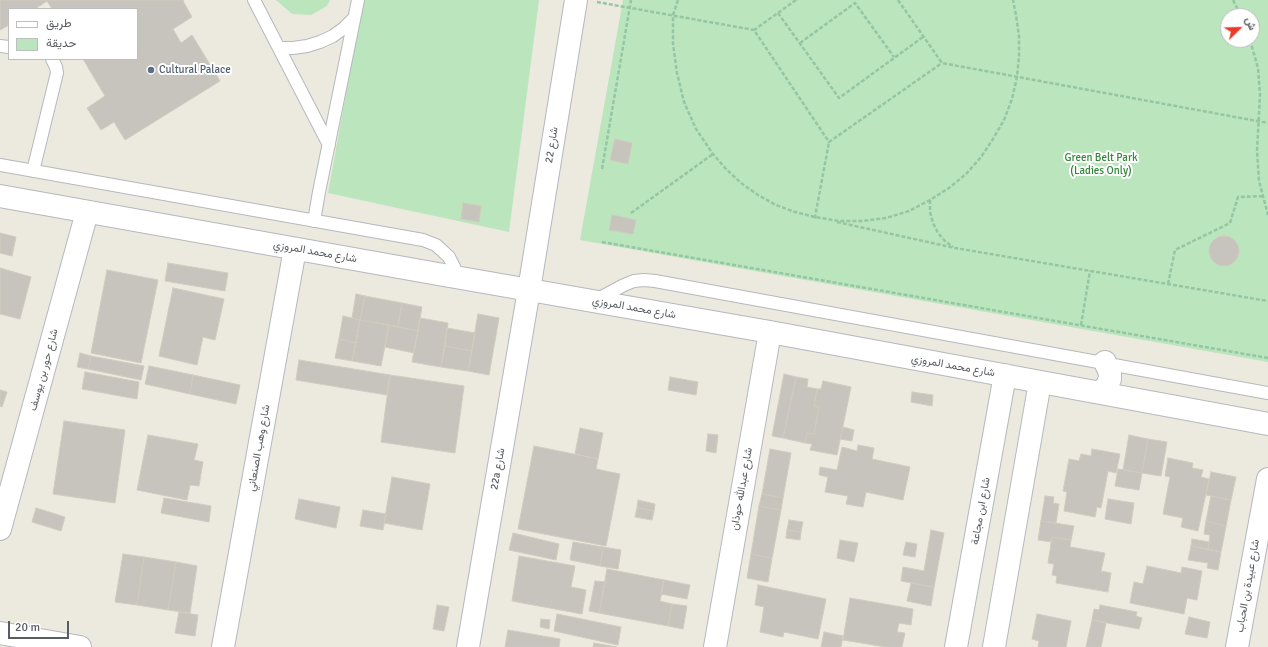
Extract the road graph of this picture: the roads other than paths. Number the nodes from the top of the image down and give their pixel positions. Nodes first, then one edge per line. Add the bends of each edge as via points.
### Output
1 (254, 0) edge
2 (358, 0) edge
3 (585, 1) edge
4 (354, 18) junction
5 (279, 48) junction
6 (52, 60) edge
7 (329, 145) junction
8 (0, 165) edge
9 (33, 171) junction
10 (0, 196) edge
11 (87, 212) junction
12 (314, 221) junction
13 (295, 249) junction
14 (457, 277) junction
15 (529, 290) junction
16 (593, 301) junction
17 (770, 332) junction
18 (1105, 362) junction
19 (1005, 375) junction
20 (1040, 382) junction
21 (1098, 392) junction
22 (1268, 392) edge
23 (1268, 424) edge
24 (1268, 479) edge
25 (0, 529) edge
26 (0, 633) edge
27 (80, 647) edge
28 (223, 647) edge
29 (468, 647) edge
30 (715, 647) edge
31 (956, 647) edge
32 (994, 647) edge
33 (1237, 647) edge

1 - 5 lane
2 - 4 lane
3 - 15 street, شارع 22
4 - 5 lane via 338,32 320,42 307,46
4 - 7 lane
5 - 7 lane
6 - 9 lane via 57,73
7 - 12 lane
8 - 9 lane
9 - 12 lane
10 - 11 street, شارع محمد المروزي
11 - 13 street, شارع محمد المروزي
11 - 25 street, شارع حور بن يوسف
12 - 14 lane via 430,242 449,257
13 - 14 street, شارع محمد المروزي
13 - 28 street, شارع وهب الصنعاني
14 - 15 street, شارع محمد المروزي
15 - 16 street, شارع محمد المروزي
15 - 29 street, 22a شارع
16 - 17 street, شارع محمد المروزي
16 - 18 lane via 624,285 644,280 655,281
17 - 19 street, شارع محمد المروزي
17 - 30 street, شارع عبدالله حوذان
18 - 21 street via 1110,379 1104,389
18 - 22 lane
19 - 20 street, شارع محمد المروزي
19 - 31 street, شارع ابن مجاعة
20 - 21 street, شارع محمد المروزي
20 - 32 street
21 - 23 street, شارع محمد المروزي
24 - 33 street, شارع عبيدة بن الحباب
26 - 27 street

